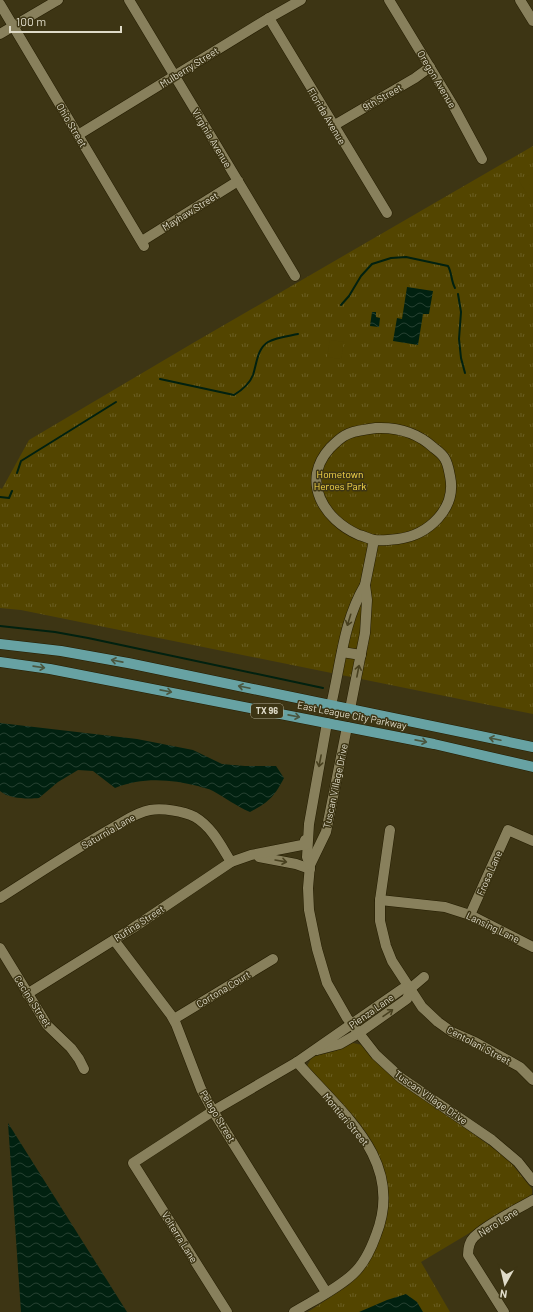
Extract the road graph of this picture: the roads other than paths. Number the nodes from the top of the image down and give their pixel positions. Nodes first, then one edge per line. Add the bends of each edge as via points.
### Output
1 (58, 0) edge
2 (129, 0) edge
3 (301, 0) edge
4 (389, 0) edge
5 (520, 0) edge
6 (0, 4) edge
7 (268, 18) junction
8 (533, 21) edge
9 (13, 26) junction
10 (0, 34) edge
11 (430, 67) junction
12 (174, 76) junction
13 (333, 126) junction
14 (78, 135) junction
15 (482, 159) dead end
16 (238, 181) junction
17 (387, 213) dead end
18 (143, 243) joint
19 (296, 276) dead end
20 (374, 540) junction
21 (365, 585) junction
22 (0, 644) edge
23 (342, 652) junction
24 (361, 655) junction
25 (0, 662) edge
26 (332, 705) junction
27 (350, 709) junction
28 (328, 723) junction
29 (347, 727) junction
30 (533, 747) edge
31 (533, 767) edge
32 (390, 830) dead end
33 (533, 841) edge
34 (307, 844) junction
35 (251, 856) junction
36 (231, 862) junction
37 (310, 867) junction
38 (0, 898) edge
39 (380, 900) junction
40 (470, 914) junction
41 (114, 940) junction
42 (533, 947) edge
43 (0, 948) edge
44 (273, 959) dead end
45 (424, 977) dead end
46 (411, 988) junction
47 (27, 994) junction
48 (174, 1019) junction
49 (352, 1024) junction
50 (359, 1033) junction
51 (313, 1051) junction
52 (297, 1062) junction
53 (84, 1069) dead end
54 (533, 1080) edge
55 (213, 1111) junction
56 (134, 1163) joint
57 (533, 1181) edge
58 (533, 1200) edge
59 (326, 1292) junction
60 (227, 1312) edge
61 (294, 1312) edge
62 (504, 1312) edge

1 - 9 street
2 - 12 street, Virginia Avenue
3 - 7 street, Mulberry Street
4 - 11 street, Oregon Avenue
5 - 8 street
6 - 9 street, Ohio Street
7 - 12 street, Mulberry Street
7 - 13 street, Florida Avenue
9 - 10 street
9 - 14 street, Ohio Street
11 - 13 street, 9th Street
11 - 15 street, Oregon Avenue
12 - 14 street, Mulberry Street
12 - 16 street, Virginia Avenue
13 - 17 street, Florida Avenue
14 - 18 street, Ohio Street
16 - 18 street, Mayhaw Street
16 - 19 street, Virginia Avenue
20 - 20 street via 399,538 422,531 443,513 450,496 451,480 445,459 419,436 400,430 376,428 354,432 343,436 320,464 316,476 318,492 330,515 347,529
20 - 21 street
21 -> 23 street via 350,617
21 - 24 street via 366,620
26 -> 22 main road, East League City Parkway / TX 96 via 93,656
23 - 24 street
23 - 26 street
27 -> 24 street
25 -> 28 main road, East League City Parkway / TX 96 via 50,669
26 - 27 main road, East League City Parkway / TX 96
26 - 28 main road
27 - 29 main road
30 -> 27 main road, East League City Parkway / TX 96
28 - 29 main road, East League City Parkway / TX 96
28 -> 34 street, Tuscan Village Drive via 315,783
29 -> 31 main road, East League City Parkway / TX 96
29 - 37 street, Tuscan Village Drive via 326,832
32 - 39 street, Centolani Street
33 - 40 street, Frosa Lane via 508,830
34 - 35 street, Rufina Street
34 - 37 street, Tuscan Village Drive
35 - 36 street, Rufina Street
35 -> 37 street, Rufina Street
36 - 38 street, Saturnia Lane via 213,833 194,817 181,812 149,810 98,836
36 - 41 street, Rufina Street
37 - 49 street, Tuscan Village Drive via 309,910 317,948 327,983
39 - 40 street, Lansing Lane via 446,907
39 - 46 street, Centolani Street via 380,921 386,946 392,961
40 - 42 street, Lansing Lane
41 - 47 street, Rufina Street
41 - 48 street, Pelago Street
43 - 47 street, Cecina Street
44 - 48 street, Cortona Court
45 - 46 street
46 - 49 street, Pienza Lane via 402,989
50 -> 46 street, Pienza Lane via 407,999
46 - 54 street, Centolani Street via 422,1007 438,1022 452,1032 520,1067
47 - 53 street, Cecina Street via 47,1025 71,1048
48 - 55 street, Pelago Street via 201,1089
49 - 50 street, Tuscan Village Drive
49 - 51 street, Pienza Lane
50 - 51 street, Pienza Lane via 340,1044
50 - 57 street, Tuscan Village Drive via 376,1055 401,1078 492,1140 518,1162
51 - 52 street, Pienza Lane
52 - 55 street, Pienza Lane
52 - 59 street, Montieri Street via 363,1136 376,1160 383,1185 382,1218 368,1253 347,1280
55 - 56 street, Pienza Lane
55 - 59 street, Pelago Street
56 - 60 street, Volterra Lane
58 - 62 street, Nero Lane via 473,1237 469,1247 468,1255
59 - 61 street, Montieri Street

